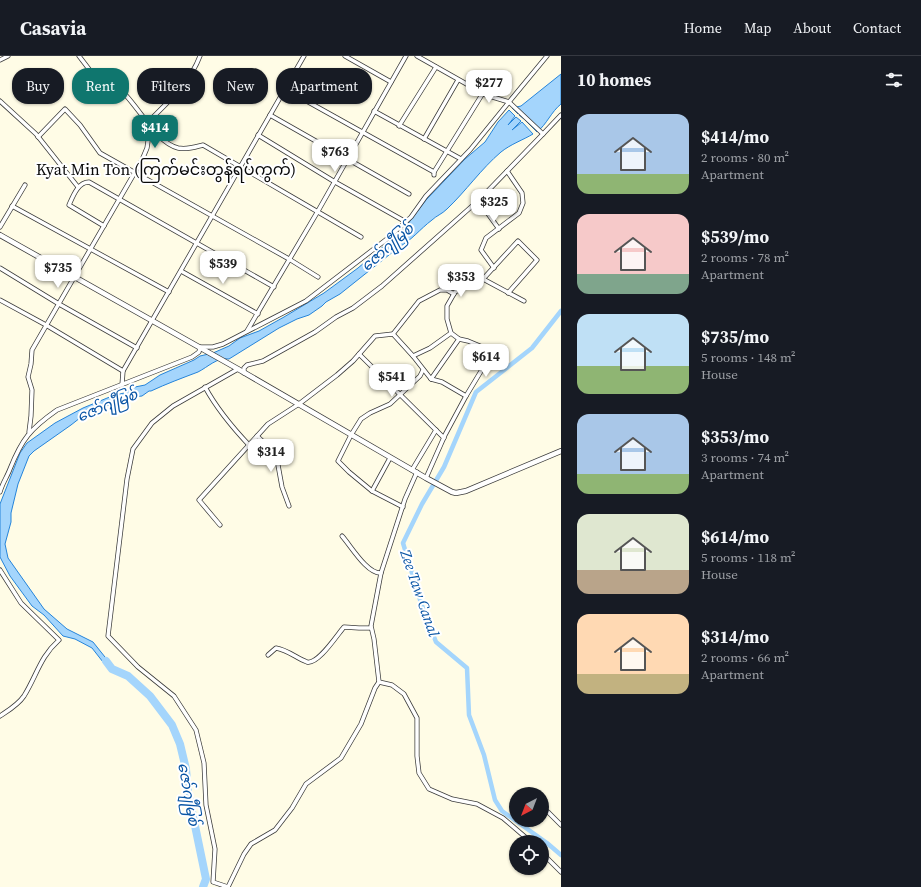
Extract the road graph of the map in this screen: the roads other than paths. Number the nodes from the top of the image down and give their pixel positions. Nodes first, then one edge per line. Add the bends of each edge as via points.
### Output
1 (8, 56) edge
2 (79, 56) edge
3 (200, 56) edge
4 (304, 56) edge
5 (345, 56) edge
6 (405, 56) edge
7 (417, 56) edge
8 (547, 56) edge
9 (0, 60) edge
10 (436, 67) junction
11 (297, 68) edge
12 (458, 80) junction
13 (391, 82) junction
14 (483, 93) junction
15 (0, 101) edge
16 (509, 102) junction
17 (276, 104) edge
18 (311, 104) edge
19 (374, 112) junction
20 (270, 115) junction
21 (561, 115) edge
22 (148, 122) junction
23 (399, 126) junction
24 (153, 129) junction
25 (362, 133) junction
26 (543, 134) junction
27 (258, 135) junction
28 (38, 136) junction
29 (424, 139) junction
30 (448, 151) junction
31 (347, 159) junction
32 (461, 159) junction
33 (240, 166) junction
34 (507, 171) junction
35 (134, 173) junction
36 (334, 182) junction
37 (25, 185) dead end
38 (78, 187) junction
39 (409, 194) dead end
40 (119, 199) junction
41 (478, 200) junction
42 (12, 206) junction
43 (318, 211) junction
44 (212, 216) junction
45 (406, 222) junction
46 (104, 226) junction
47 (0, 227) edge
48 (499, 229) junction
49 (0, 235) edge
50 (361, 237) dead end
51 (196, 244) junction
52 (90, 249) junction
53 (289, 259) junction
54 (0, 268) edge
55 (494, 268) junction
56 (181, 271) junction
57 (74, 277) junction
58 (318, 277) dead end
59 (483, 279) junction
60 (274, 287) junction
61 (168, 292) junction
62 (508, 293) junction
63 (454, 294) junction
64 (0, 300) edge
65 (524, 301) dead end
66 (58, 304) junction
67 (258, 314) junction
68 (152, 321) junction
69 (46, 325) junction
70 (247, 332) junction
71 (451, 333) junction
72 (393, 334) junction
73 (459, 339) junction
74 (200, 347) junction
75 (137, 348) junction
76 (359, 354) junction
77 (413, 356) junction
78 (238, 369) junction
79 (423, 370) junction
80 (123, 371) junction
81 (244, 373) junction
82 (431, 379) junction
83 (122, 386) junction
84 (204, 387) junction
85 (400, 395) junction
86 (466, 396) junction
87 (299, 404) junction
88 (436, 430) junction
89 (29, 433) junction
90 (351, 435) junction
91 (257, 436) junction
92 (444, 438) junction
93 (249, 445) junction
94 (561, 451) edge
95 (390, 458) junction
96 (414, 471) junction
97 (428, 479) junction
98 (372, 491) junction
99 (0, 492) edge
100 (289, 506) dead end
101 (403, 507) junction
102 (220, 525) dead end
103 (342, 536) dead end
104 (0, 570) edge
105 (381, 573) junction
106 (371, 628) junction
107 (268, 655) dead end
108 (379, 682) junction
109 (0, 716) edge
110 (549, 813) edge
111 (561, 825) edge
112 (523, 835) edge
113 (549, 859) edge
114 (561, 872) edge
115 (228, 887) edge

1 - 9 street
2 - 22 street via 95,77 106,79 120,88
3 - 22 street via 196,67 181,88
4 - 11 street
5 - 13 street
6 - 13 street
7 - 10 street
8 - 16 street
10 - 12 street
10 - 23 street
12 - 14 street
12 - 29 street
13 - 19 street
14 - 16 street
14 - 30 street
15 - 28 street
16 - 26 street
16 - 32 street
17 - 20 street
18 - 25 street
19 - 23 street
19 - 25 street
20 - 27 street
20 - 31 street
21 - 26 street
22 - 24 street
23 - 29 street
24 - 33 street via 170,145 186,149 203,145
24 - 35 street via 149,134 147,148
25 - 30 street via 434,174
25 - 31 street
26 - 34 street
27 - 33 street
27 - 36 street
28 - 35 street via 64,109 80,125 100,153
28 - 38 street
29 - 30 street
30 - 32 street
31 - 36 street
31 - 39 street
32 - 45 street via 426,196
33 - 43 street
33 - 44 street
34 - 41 street
34 - 48 street via 522,193 523,203 519,214
35 - 40 street
35 - 44 street
36 - 43 street
36 - 45 street
37 - 42 street
38 - 40 street via 89,182
38 - 46 street via 68,205
40 - 46 street
40 - 51 street
41 - 48 street
41 - 81 street via 382,286 353,308 263,361 247,365
42 - 47 street
42 - 52 street
43 - 50 street
43 - 53 street
44 - 51 street
44 - 53 street
45 - 70 street via 306,301
46 - 52 street
48 - 55 street via 486,238 481,250
49 - 57 street
51 - 56 street
51 - 60 street
52 - 57 street
52 - 61 street
53 - 58 street
53 - 60 street
54 - 66 street
55 - 59 street
55 - 62 street via 518,241 537,260
56 - 61 street
56 - 67 street
57 - 66 street
57 - 68 street
59 - 62 street
59 - 63 street
60 - 67 street
61 - 68 street
62 - 65 street
63 - 71 street via 447,306
63 - 72 street via 440,290 418,301
64 - 69 street
66 - 69 street
66 - 75 street
67 - 70 street
68 - 74 street
68 - 75 street
69 - 80 street
69 - 89 street via 32,350 28,377 32,390
70 - 74 street via 223,344
71 - 73 street
71 - 77 street
72 - 76 street via 375,336
72 - 77 street
73 - 82 street
73 - 86 street via 492,351
74 - 78 street
74 - 83 street via 199,352 192,358
75 - 80 street
76 - 85 street
76 - 87 street via 337,375
77 - 79 street
78 - 81 street
78 - 84 street
79 - 82 street
79 - 85 street
80 - 83 street
81 - 87 street
82 - 86 street via 442,382
83 - 89 street via 58,410
84 - 93 street via 228,423
84 - 115 street via 152,423 132,449 108,636 138,667 174,696 196,730 204,763 206,805 215,849 213,882
85 - 88 street
85 - 90 street via 390,404 361,419
86 - 92 street
87 - 90 street
87 - 91 street via 268,424
88 - 92 street
88 - 96 street
89 - 99 street via 15,455
90 - 95 street
90 - 98 street via 338,461
91 - 93 street
91 - 100 street via 271,448
92 - 97 street
93 - 102 street via 199,500
94 - 97 street via 466,491 456,493
95 - 96 street
95 - 98 street
96 - 97 street
96 - 101 street
98 - 101 street
101 - 105 street
103 - 105 street via 366,566 376,573
104 - 109 street via 20,603 59,640 39,664 23,696 13,708
105 - 106 street
106 - 107 street via 344,626 314,662 308,662 276,648
106 - 108 street
108 - 112 street via 392,685 404,694 417,718 419,773 429,789 452,799 477,804 503,818
108 - 115 street via 361,724 341,758 306,784 275,830 251,844
110 - 111 street
113 - 114 street

